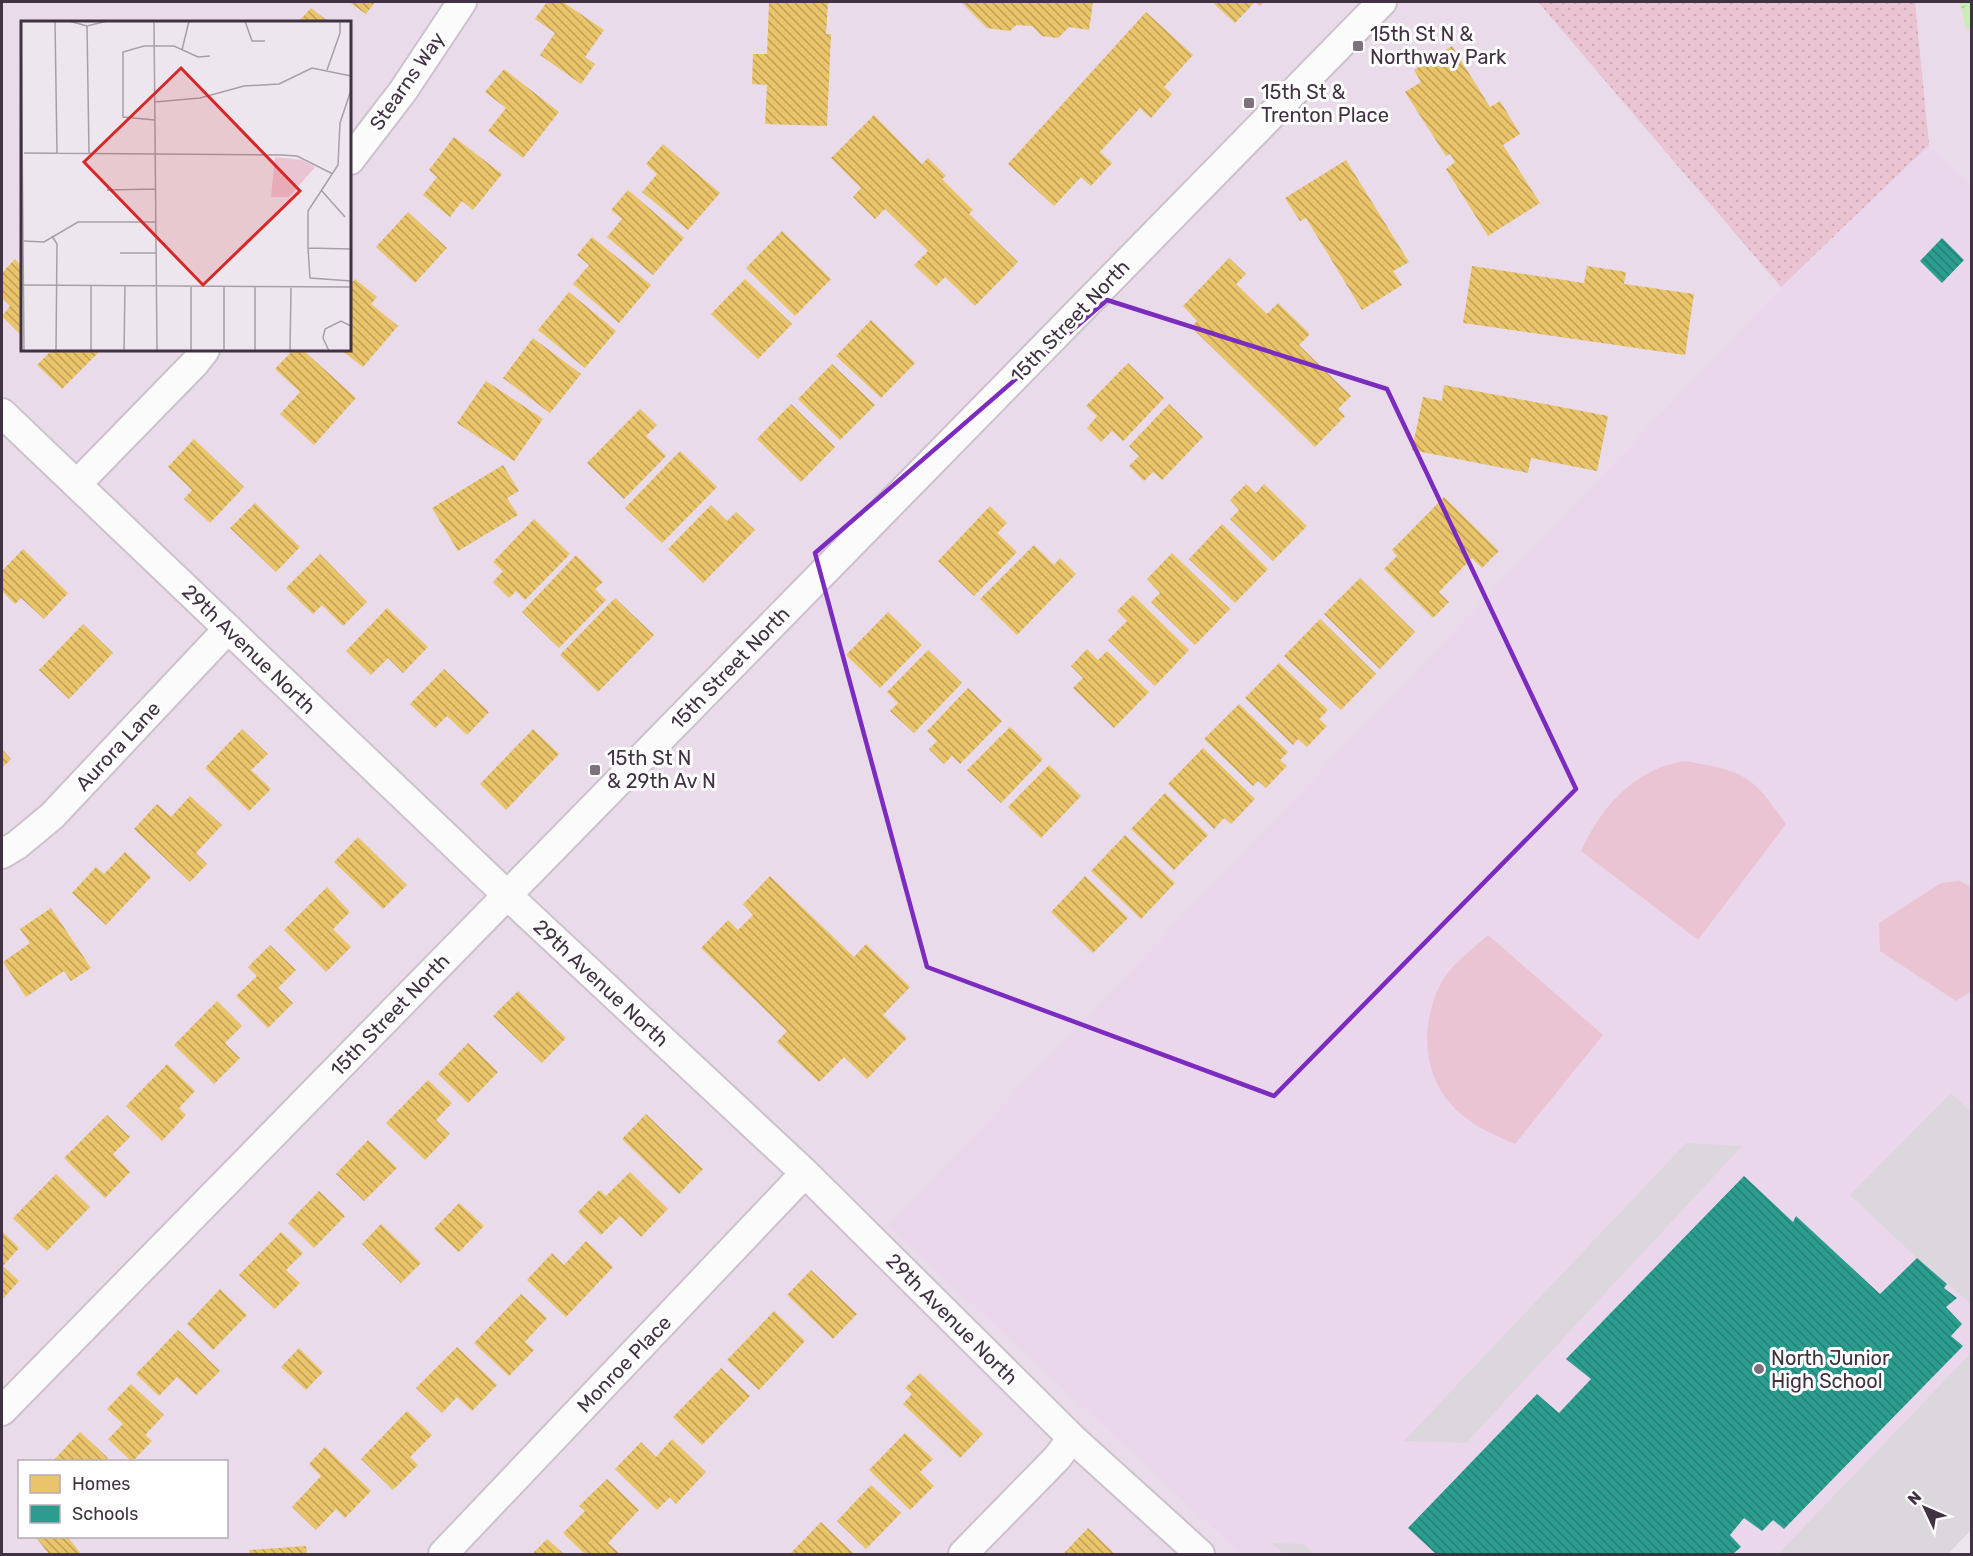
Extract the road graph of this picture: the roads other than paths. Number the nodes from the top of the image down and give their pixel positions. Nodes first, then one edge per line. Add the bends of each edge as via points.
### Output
1 (462, 2) edge
2 (1382, 2) edge
3 (351, 159) edge
4 (204, 351) edge
5 (2, 413) edge
6 (77, 484) junction
7 (228, 629) junction
8 (2, 854) edge
9 (507, 895) junction
10 (805, 1173) junction
11 (2, 1411) edge
12 (1072, 1438) junction
13 (443, 1554) edge
14 (963, 1554) edge
15 (1200, 1554) edge

1 - 3 street, Stearns Way
2 - 9 street, 15th Street North
4 - 6 street
5 - 6 street, 29th Avenue North
6 - 7 street, 29th Avenue North
7 - 8 street, Aurora Lane via 52,816
7 - 9 street, 29th Avenue North
9 - 10 street, 29th Avenue North
9 - 11 street, 15th Street North
10 - 12 street, 29th Avenue North
10 - 13 street, Monroe Place
12 - 14 street
12 - 15 street, 29th Avenue North

